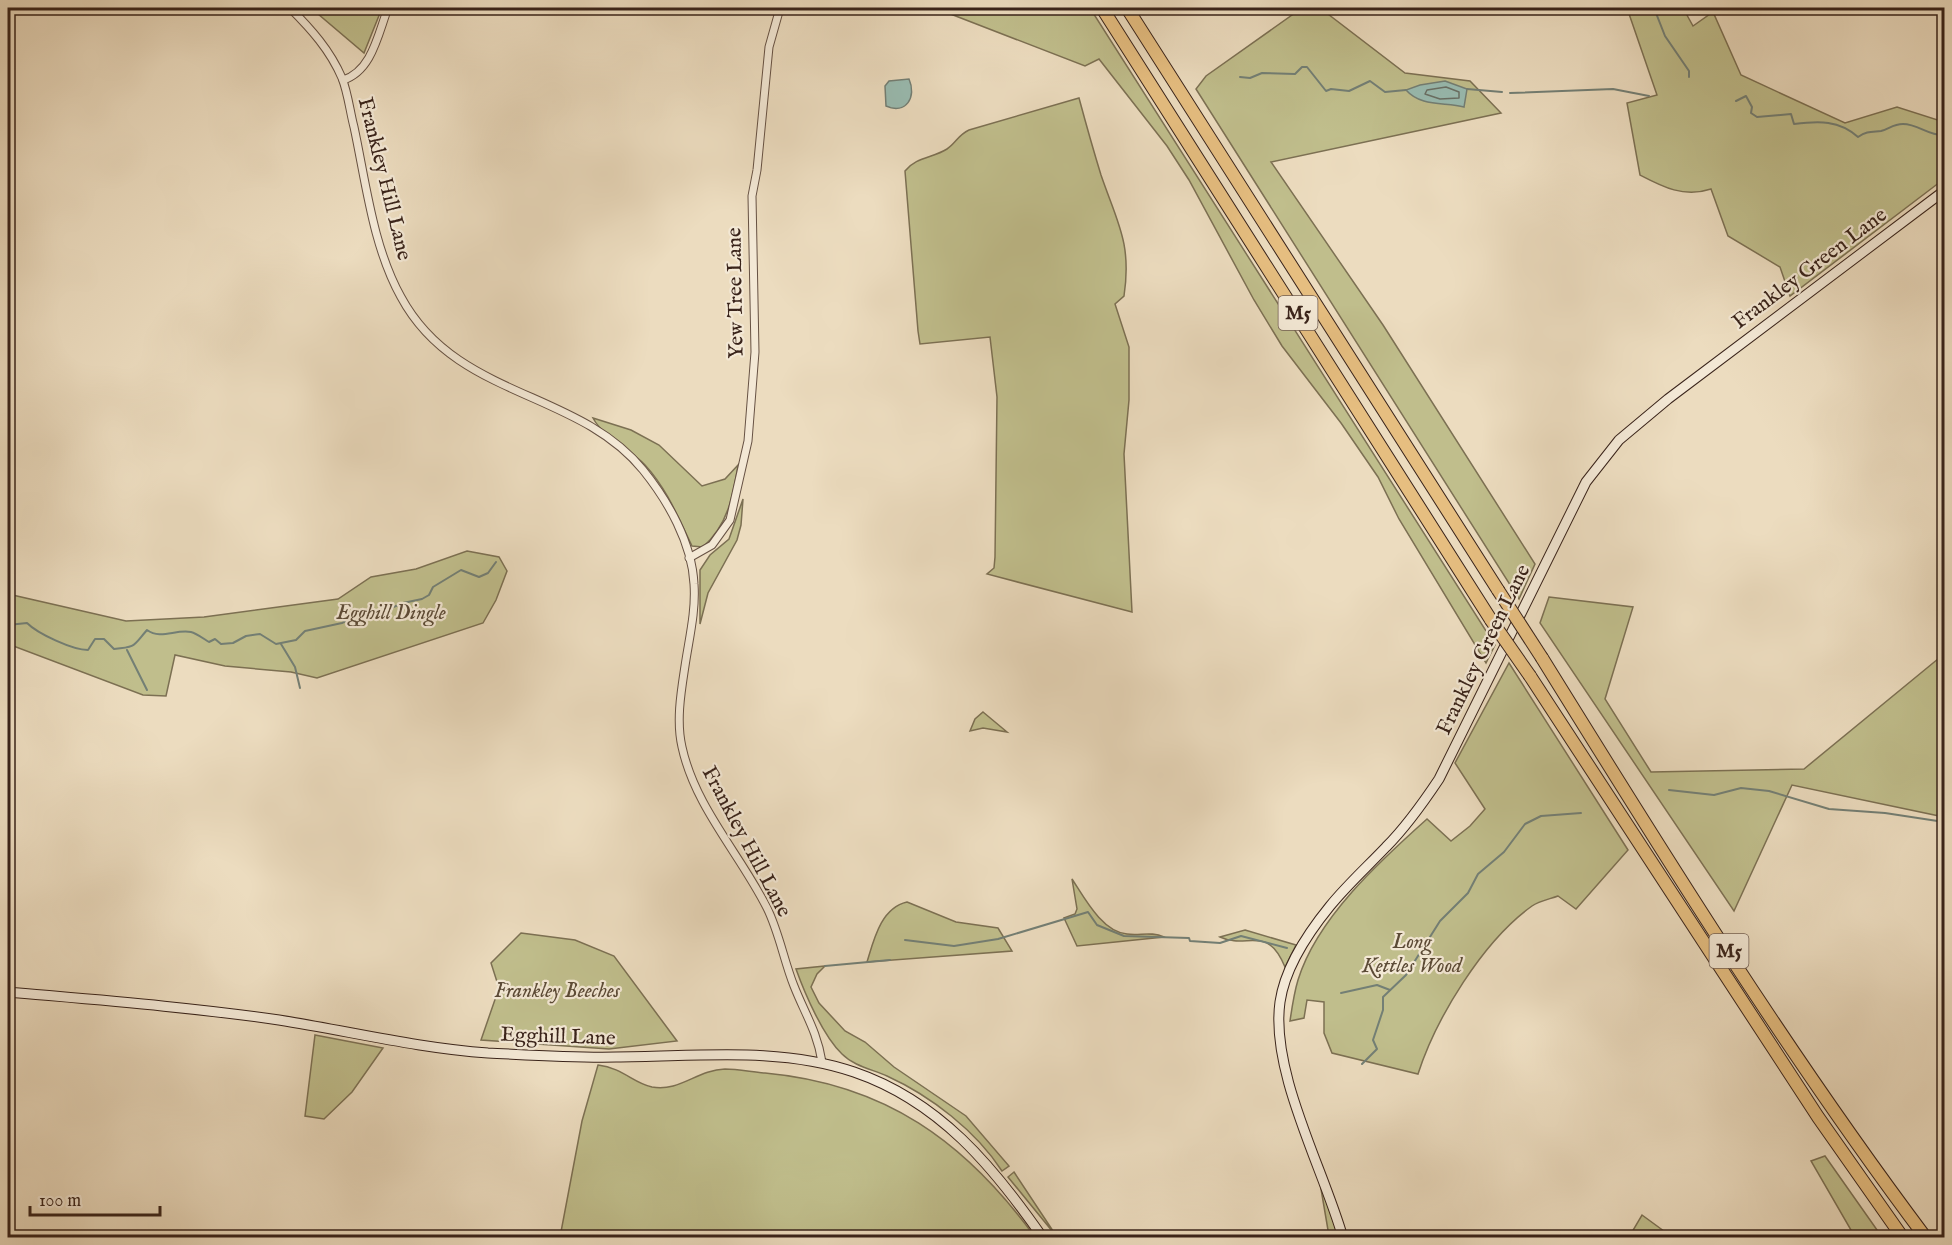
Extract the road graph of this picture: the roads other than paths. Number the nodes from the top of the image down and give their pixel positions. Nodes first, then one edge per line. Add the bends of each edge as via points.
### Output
1 (290, 8) edge
2 (388, 8) edge
3 (780, 8) edge
4 (1102, 8) edge
5 (1127, 8) edge
6 (343, 80) junction
7 (1944, 190) edge
8 (689, 558) junction
9 (8, 992) edge
10 (822, 1062) junction
11 (1043, 1238) edge
12 (1343, 1238) edge
13 (1903, 1238) edge
14 (1926, 1238) edge

1 - 6 street, Frankley Hill Lane via 325,46
2 - 6 street via 366,65 355,76
3 - 8 street, Yew Tree Lane via 770,47 752,196 755,352 748,441 730,520 712,545
4 - 13 highway, M5, bridge via 1491,620 1818,1117
5 - 14 highway, M5, bridge via 1781,1031
6 - 8 street, Frankley Hill Lane via 385,263 401,299 430,337 463,364 498,384 581,419 625,451 669,509
7 - 12 street, Frankley Green Lane via 1619,440 1586,482 1439,779 1416,812 1330,905 1301,948 1283,988 1280,1026 1298,1112
8 - 10 street, Frankley Hill Lane via 694,604 679,713 689,777 768,910 794,985 818,1037
9 - 10 street, Egghill Lane via 280,1020 407,1044 486,1053 612,1058 726,1055
10 - 11 street, Egghill Lane via 901,1091 947,1122 999,1178

